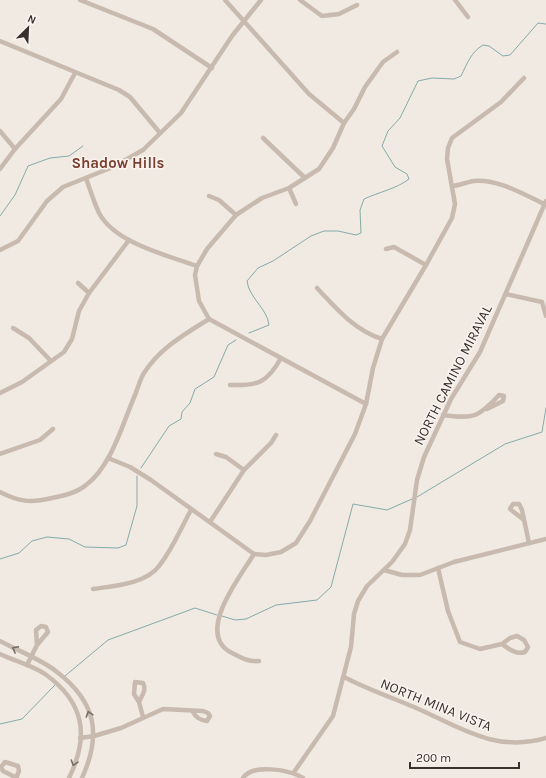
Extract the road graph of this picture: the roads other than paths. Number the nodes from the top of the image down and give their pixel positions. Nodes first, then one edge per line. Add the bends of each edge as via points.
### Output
1 (80, 0) edge
2 (225, 0) edge
3 (261, 0) edge
4 (300, 0) edge
5 (455, 0) edge
6 (356, 6) dead end
7 (468, 17) dead end
8 (244, 22) junction
9 (0, 41) edge
10 (397, 52) dead end
11 (212, 68) junction
12 (75, 73) junction
13 (524, 78) dead end
14 (344, 123) junction
15 (0, 131) edge
16 (160, 133) junction
17 (263, 138) dead end
18 (15, 149) junction
19 (0, 169) edge
20 (86, 178) junction
21 (305, 178) junction
22 (453, 186) junction
23 (289, 188) junction
24 (209, 196) dead end
25 (545, 202) edge
26 (296, 204) dead end
27 (236, 215) junction
28 (129, 240) junction
29 (386, 249) dead end
30 (0, 250) edge
31 (426, 265) junction
32 (197, 266) junction
33 (78, 283) dead end
34 (317, 288) dead end
35 (89, 294) junction
36 (506, 294) junction
37 (544, 301) edge
38 (546, 316) edge
39 (209, 319) junction
40 (13, 328) dead end
41 (382, 339) junction
42 (281, 358) junction
43 (50, 360) junction
44 (230, 385) dead end
45 (0, 393) edge
46 (366, 404) junction
47 (487, 409) dead end
48 (443, 415) junction
49 (53, 429) dead end
50 (276, 435) dead end
51 (0, 454) edge
52 (216, 454) dead end
53 (108, 458) junction
54 (244, 470) junction
55 (0, 492) edge
56 (191, 510) junction
57 (524, 520) dead end
58 (210, 522) junction
59 (546, 539) edge
60 (529, 543) junction
61 (254, 554) junction
62 (438, 568) junction
63 (384, 570) junction
64 (93, 588) dead end
65 (0, 641) edge
66 (502, 644) junction
67 (37, 645) dead end
68 (0, 654) edge
69 (31, 658) junction
70 (259, 661) dead end
71 (27, 665) junction
72 (344, 677) junction
73 (139, 702) dead end
74 (193, 712) dead end
75 (143, 717) junction
76 (94, 736) junction
77 (80, 738) junction
78 (546, 738) edge
79 (294, 772) junction
80 (69, 778) edge
81 (82, 778) edge
82 (243, 778) edge
83 (303, 778) edge

1 - 11 street via 153,29
2 - 8 street
3 - 8 street
4 - 6 street via 322,16 339,14
5 - 7 street
8 - 11 street
8 - 14 street via 309,94
9 - 12 street
10 - 14 street via 383,62
11 - 16 street via 181,113
12 - 16 street via 119,90 130,97
12 - 18 street via 61,99
13 - 22 street via 501,102 452,138 447,159
14 - 21 street via 333,148 319,169
15 - 18 street
16 - 20 street via 143,150 113,167
17 - 21 street
18 - 19 street
20 - 28 street via 100,214 112,230
20 - 30 street via 75,181 57,192 47,201 18,241
21 - 23 street
22 - 25 street via 474,181 489,182
22 - 31 street via 455,204 452,218
23 - 26 street
23 - 27 street via 262,198
24 - 27 street via 219,200
25 - 36 street, NORTH CAMINO MIRAVAL
27 - 32 street via 207,249
28 - 32 street
28 - 35 street
29 - 31 street via 394,247
31 - 41 street
32 - 39 street via 195,275 199,301
33 - 35 street
34 - 41 street via 349,321
35 - 43 street via 79,311 72,339 64,352
36 - 37 street
36 - 48 street, NORTH CAMINO MIRAVAL via 477,358
37 - 38 street
39 - 42 street
39 - 53 street via 156,357 144,374
40 - 43 street via 29,338
41 - 46 street
42 - 44 street via 264,381
42 - 46 street
43 - 45 street via 22,382
46 - 61 street via 355,434 296,543 281,552
47 - 48 street via 470,417
48 - 63 street, NORTH CAMINO MIRAVAL via 418,473 407,539 398,555
49 - 51 street via 40,440
50 - 54 street
52 - 54 street via 226,457
53 - 55 street via 99,473 86,486 59,497 33,502 12,498
53 - 56 street via 130,467 151,480
54 - 58 street
56 - 58 street
56 - 64 street via 158,567 140,579 120,585
57 - 60 street
58 - 61 street
59 - 60 street
60 - 62 street
61 - 70 street via 226,598 216,625 219,642 229,652 249,662
62 - 63 street via 415,576
62 - 66 street via 448,611 460,642 480,649
63 - 72 street, NORTH CAMINO MIRAVAL via 367,586 356,605
69 -> 65 street
66 - 66 street via 521,654 528,648 524,640 516,636
67 - 69 street
68 - 71 street
69 - 71 street
76 -> 69 street via 92,721 83,697 57,672
71 - 77 street via 44,674 64,690 77,709
72 - 78 street, NORTH MINA VISTA via 486,739 516,744
72 - 79 street, NORTH CAMINO MIRAVAL via 333,716
73 - 75 street
74 - 75 street via 188,709 164,709
75 - 76 street via 121,728
76 - 77 street
76 - 81 street via 93,748
77 -> 80 street
79 - 82 street via 256,770 248,772
79 - 83 street

